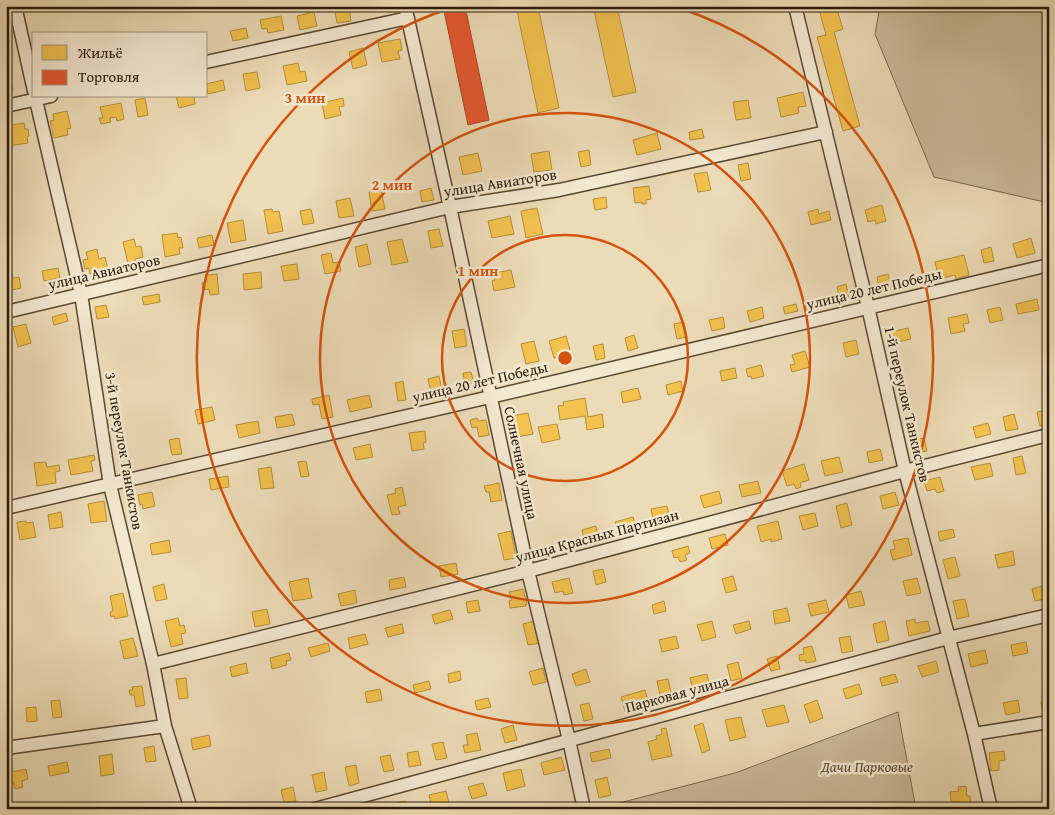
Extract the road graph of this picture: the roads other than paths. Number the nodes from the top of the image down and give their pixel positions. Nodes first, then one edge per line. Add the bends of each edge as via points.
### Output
1 (15, 6) edge
2 (795, 6) edge
3 (406, 12) edge
4 (208, 62) edge
5 (32, 82) edge
6 (32, 97) edge
7 (35, 98) edge
8 (6, 106) edge
9 (826, 132) junction
10 (450, 207) junction
11 (1049, 265) edge
12 (81, 294) junction
13 (868, 307) junction
14 (6, 312) edge
15 (490, 397) junction
16 (1048, 435) edge
17 (905, 471) junction
18 (110, 485) junction
19 (6, 508) edge
20 (528, 571) junction
21 (1049, 615) edge
22 (948, 638) junction
23 (153, 664) junction
24 (1049, 722) edge
25 (165, 726) junction
26 (974, 734) junction
27 (569, 740) junction
28 (6, 748) edge
29 (191, 809) edge
30 (315, 809) edge
31 (584, 809) edge
32 (991, 809) edge

1 - 5 street, 3-й переулок Танкистов
2 - 9 street, 1-й переулок Танкистов
3 - 4 street
3 - 10 street, Солнечная улица
6 - 8 street
7 - 12 street, 3-й переулок Танкистов
9 - 10 street, улица Авиаторов via 559,190
9 - 13 street, 1-й переулок Танкистов
10 - 12 street, улица Авиаторов
10 - 15 street, Солнечная улица
11 - 13 street, улица 20 лет Победы
12 - 14 street, улица Авиаторов
12 - 18 street, 3-й переулок Танкистов
13 - 15 street, улица 20 лет Победы
13 - 17 street, 1-й переулок Танкистов
15 - 18 street, улица 20 лет Победы
15 - 20 street, Солнечная улица
16 - 17 street, улица Красных Партизан
17 - 20 street, улица Красных Партизан
17 - 22 street, 1-й переулок Танкистов
18 - 19 street, улица 20 лет Победы
18 - 23 street, 3-й переулок Танкистов
20 - 23 street, улица Красных Партизан
20 - 27 street, Солнечная улица
21 - 22 street, Парковая улица
22 - 26 street, 1-й переулок Танкистов
22 - 27 street, Парковая улица
23 - 25 street, 3-й переулок Танкистов
24 - 26 street
25 - 28 street
25 - 29 street, 3-й переулок Танкистов
26 - 32 street, 1-й переулок Танкистов
27 - 30 street, Парковая улица
27 - 31 street, Солнечная улица

